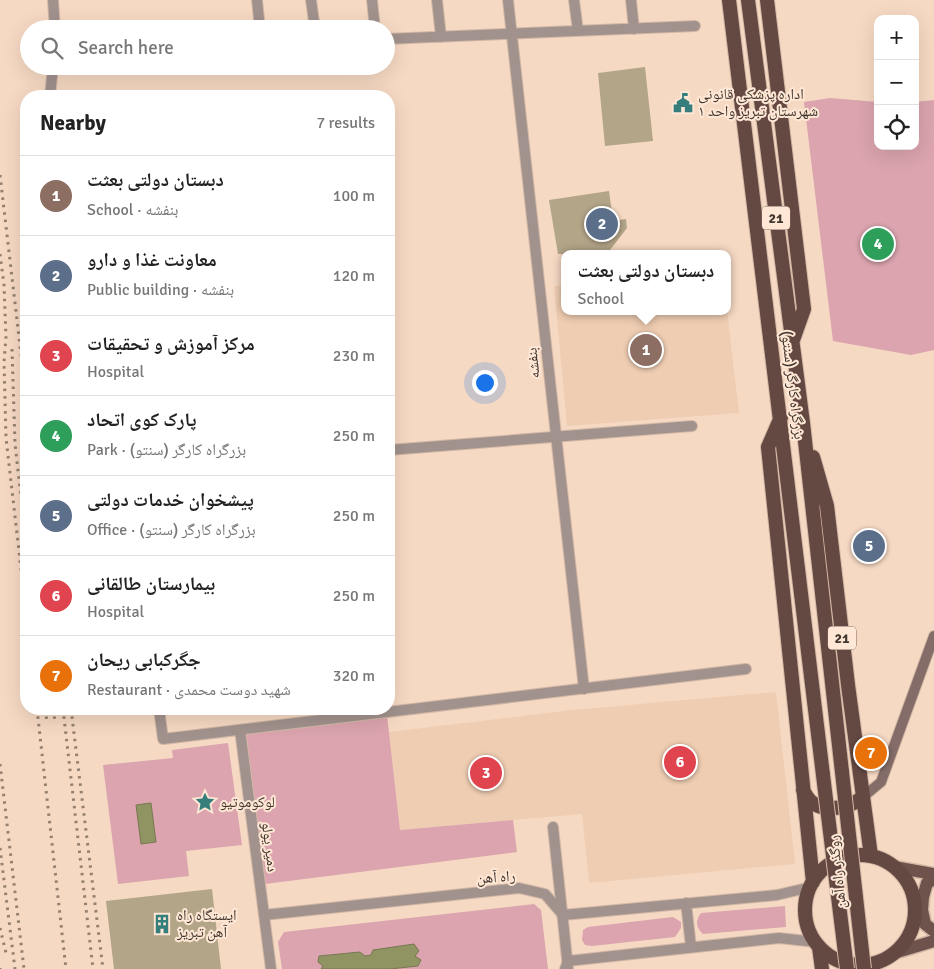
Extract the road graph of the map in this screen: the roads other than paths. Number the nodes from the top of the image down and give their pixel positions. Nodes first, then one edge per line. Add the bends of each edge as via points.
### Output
1 (53, 0) edge
2 (257, 0) edge
3 (311, 0) edge
4 (372, 0) edge
5 (437, 0) edge
6 (508, 0) edge
7 (574, 0) edge
8 (631, 0) edge
9 (729, 0) edge
10 (748, 0) edge
11 (767, 0) edge
12 (54, 20) edge
13 (259, 20) edge
14 (313, 20) edge
15 (374, 20) edge
16 (695, 26) dead end
17 (634, 29) junction
18 (578, 31) junction
19 (512, 34) junction
20 (442, 36) junction
21 (395, 39) edge
22 (52, 75) edge
23 (51, 90) edge
24 (792, 343) junction
25 (781, 416) junction
26 (803, 422) junction
27 (692, 426) dead end
28 (556, 437) junction
29 (395, 450) edge
30 (934, 636) edge
31 (746, 669) dead end
32 (584, 689) junction
33 (395, 709) edge
34 (160, 715) edge
35 (350, 715) edge
36 (240, 730) junction
37 (842, 772) joint
38 (824, 775) joint
39 (802, 789) junction
40 (863, 797) junction
41 (553, 826) dead end
42 (871, 856) junction
43 (894, 867) junction
44 (934, 874) edge
45 (934, 878) edge
46 (812, 884) junction
47 (686, 903) junction
48 (264, 914) junction
49 (563, 915) junction
50 (934, 931) edge
51 (934, 940) edge
52 (818, 944) junction
53 (691, 947) junction
54 (891, 959) edge
55 (567, 966) edge
56 (271, 969) edge
57 (822, 969) edge
58 (847, 969) edge
59 (864, 969) edge

1 - 12 street
2 - 13 street
3 - 14 street
4 - 15 street
5 - 20 street
6 - 19 street, بنفشه
7 - 18 street
8 - 17 street
9 - 25 highway, بزرگراه کارگر (سنتو) / 21
10 - 24 highway, بزرگراه کارگر (سنتو) / 21
11 - 24 highway via 804,309
16 - 17 street
17 - 18 street
18 - 19 street
19 - 20 street
19 - 28 street, بنفشه
20 - 21 street
22 - 23 street
24 - 26 highway, بزرگراه کارگر (سنتو) / 21
25 - 38 highway, بزرگراه کارگر (سنتو) / 21
25 - 39 highway via 768,448
26 - 37 highway, بزرگراه کارگر (سنتو) / 21
26 - 40 highway, 21 via 827,506
27 - 28 street
28 - 29 street
28 - 32 street, بنفشه
30 - 40 main road via 881,782
31 - 32 street
32 - 33 street
34 - 36 street via 163,739
35 - 36 street
36 - 48 street, دمیر یولو
37 - 59 highway, روگذر راه آهن / 21, bridge
38 - 58 highway, روگذر راه آهن / 21, bridge
39 - 40 highway via 807,798 821,807 854,804
39 - 46 highway
40 - 42 highway, 21
41 - 49 street
42 - 43 highway
42 - 46 highway via 838,860 824,869
43 - 44 main road
43 - 54 highway via 913,894 915,910 913,926
45 - 50 main road via 927,883 922,910 925,924
46 - 47 street via 777,895
46 - 52 highway via 806,898 805,916
47 - 49 street
47 - 53 street
48 - 49 street, راه آهن via 518,888 545,894
48 - 56 street, دمیر یولو
49 - 55 street
51 - 54 main road
52 - 53 street via 779,938
52 - 54 highway via 832,957 847,963 864,965
52 - 57 highway
53 - 55 street

